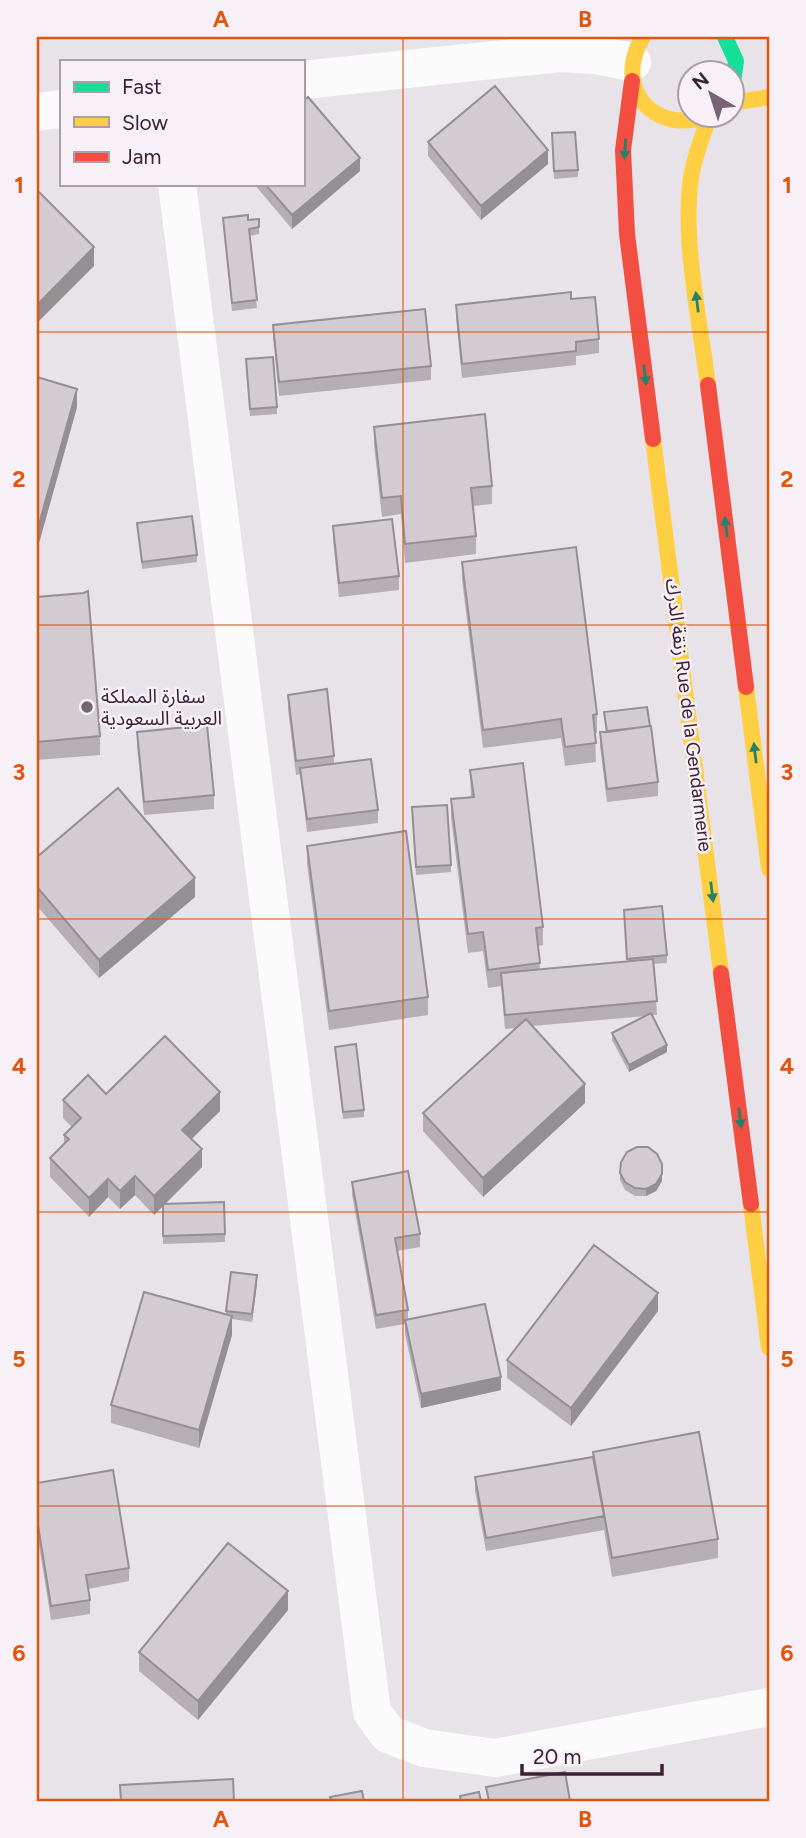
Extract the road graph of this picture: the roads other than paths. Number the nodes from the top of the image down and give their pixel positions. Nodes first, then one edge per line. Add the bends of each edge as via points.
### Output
1 (725, 37) edge
2 (636, 60) edge
3 (736, 60) edge
4 (304, 80) edge
5 (769, 97) edge
6 (746, 101) edge
7 (60, 109) edge
8 (37, 112) edge
9 (676, 122) edge
10 (704, 130) edge
11 (177, 186) edge
12 (769, 869) edge
13 (769, 1348) edge
14 (769, 1707) edge

1 - 3 main road
2 - 4 street via 560,53
2 - 9 main road via 638,96 648,108
2 -> 13 main road, زنقة الدرك Rue de la Gendarmerie via 624,150 627,234
5 - 6 main road
7 - 8 street
12 -> 10 main road via 692,262 691,175
11 - 14 street via 372,1712 388,1734 424,1748 495,1758

